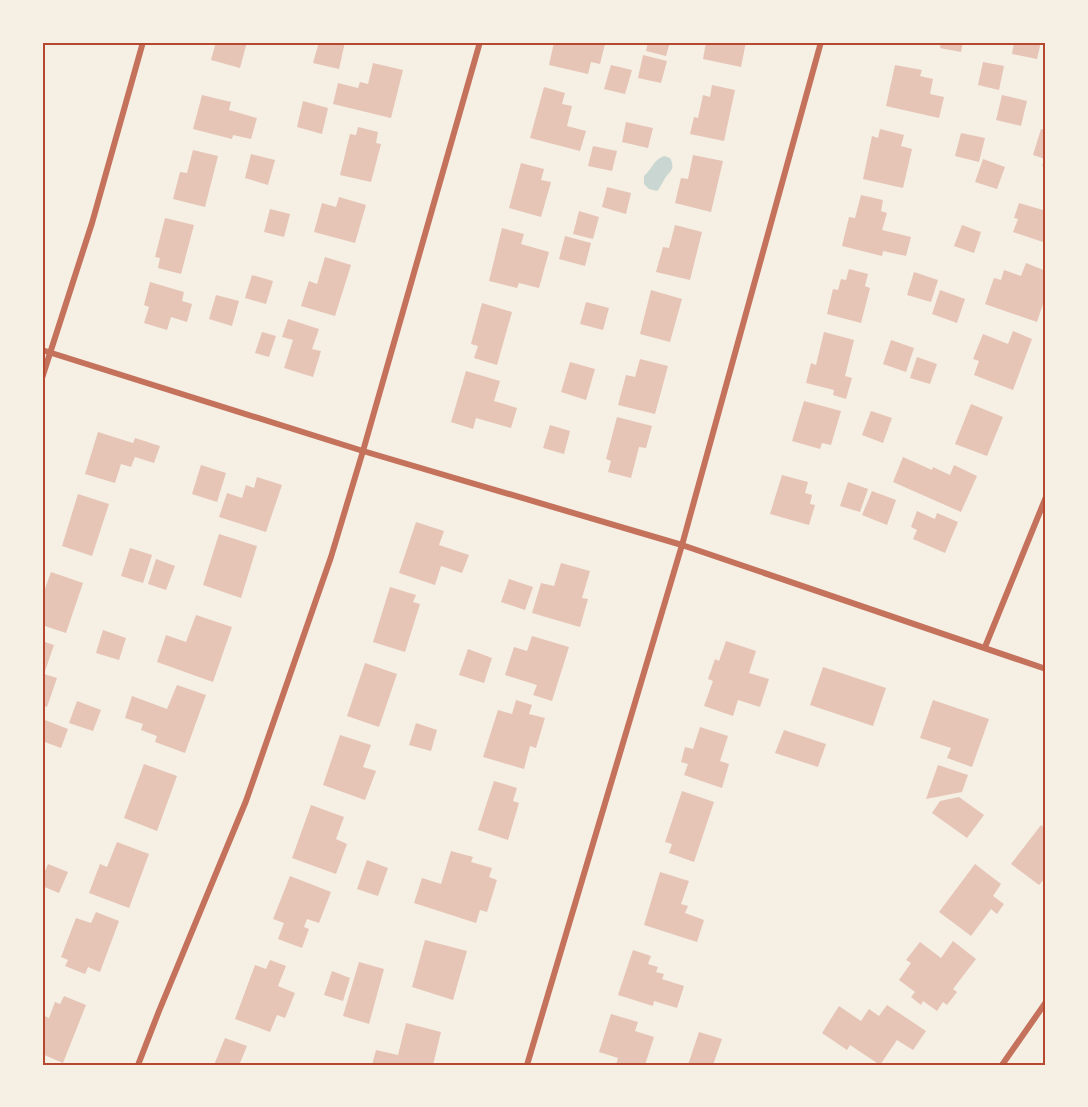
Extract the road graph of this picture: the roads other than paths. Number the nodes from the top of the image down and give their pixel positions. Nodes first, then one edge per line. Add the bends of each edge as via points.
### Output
1 (143, 42) edge
2 (480, 42) edge
3 (821, 42) edge
4 (42, 350) edge
5 (51, 353) junction
6 (42, 378) edge
7 (363, 451) junction
8 (1046, 497) edge
9 (682, 545) junction
10 (985, 647) junction
11 (1046, 669) edge
12 (1046, 1002) edge
13 (138, 1065) edge
14 (527, 1065) edge
15 (1002, 1065) edge

1 - 5 street
2 - 7 street
3 - 9 street
4 - 5 street
5 - 6 street
5 - 7 street
7 - 9 street
7 - 13 street via 331,557 246,801
8 - 10 street
9 - 10 street
9 - 14 street
10 - 11 street
12 - 15 street

